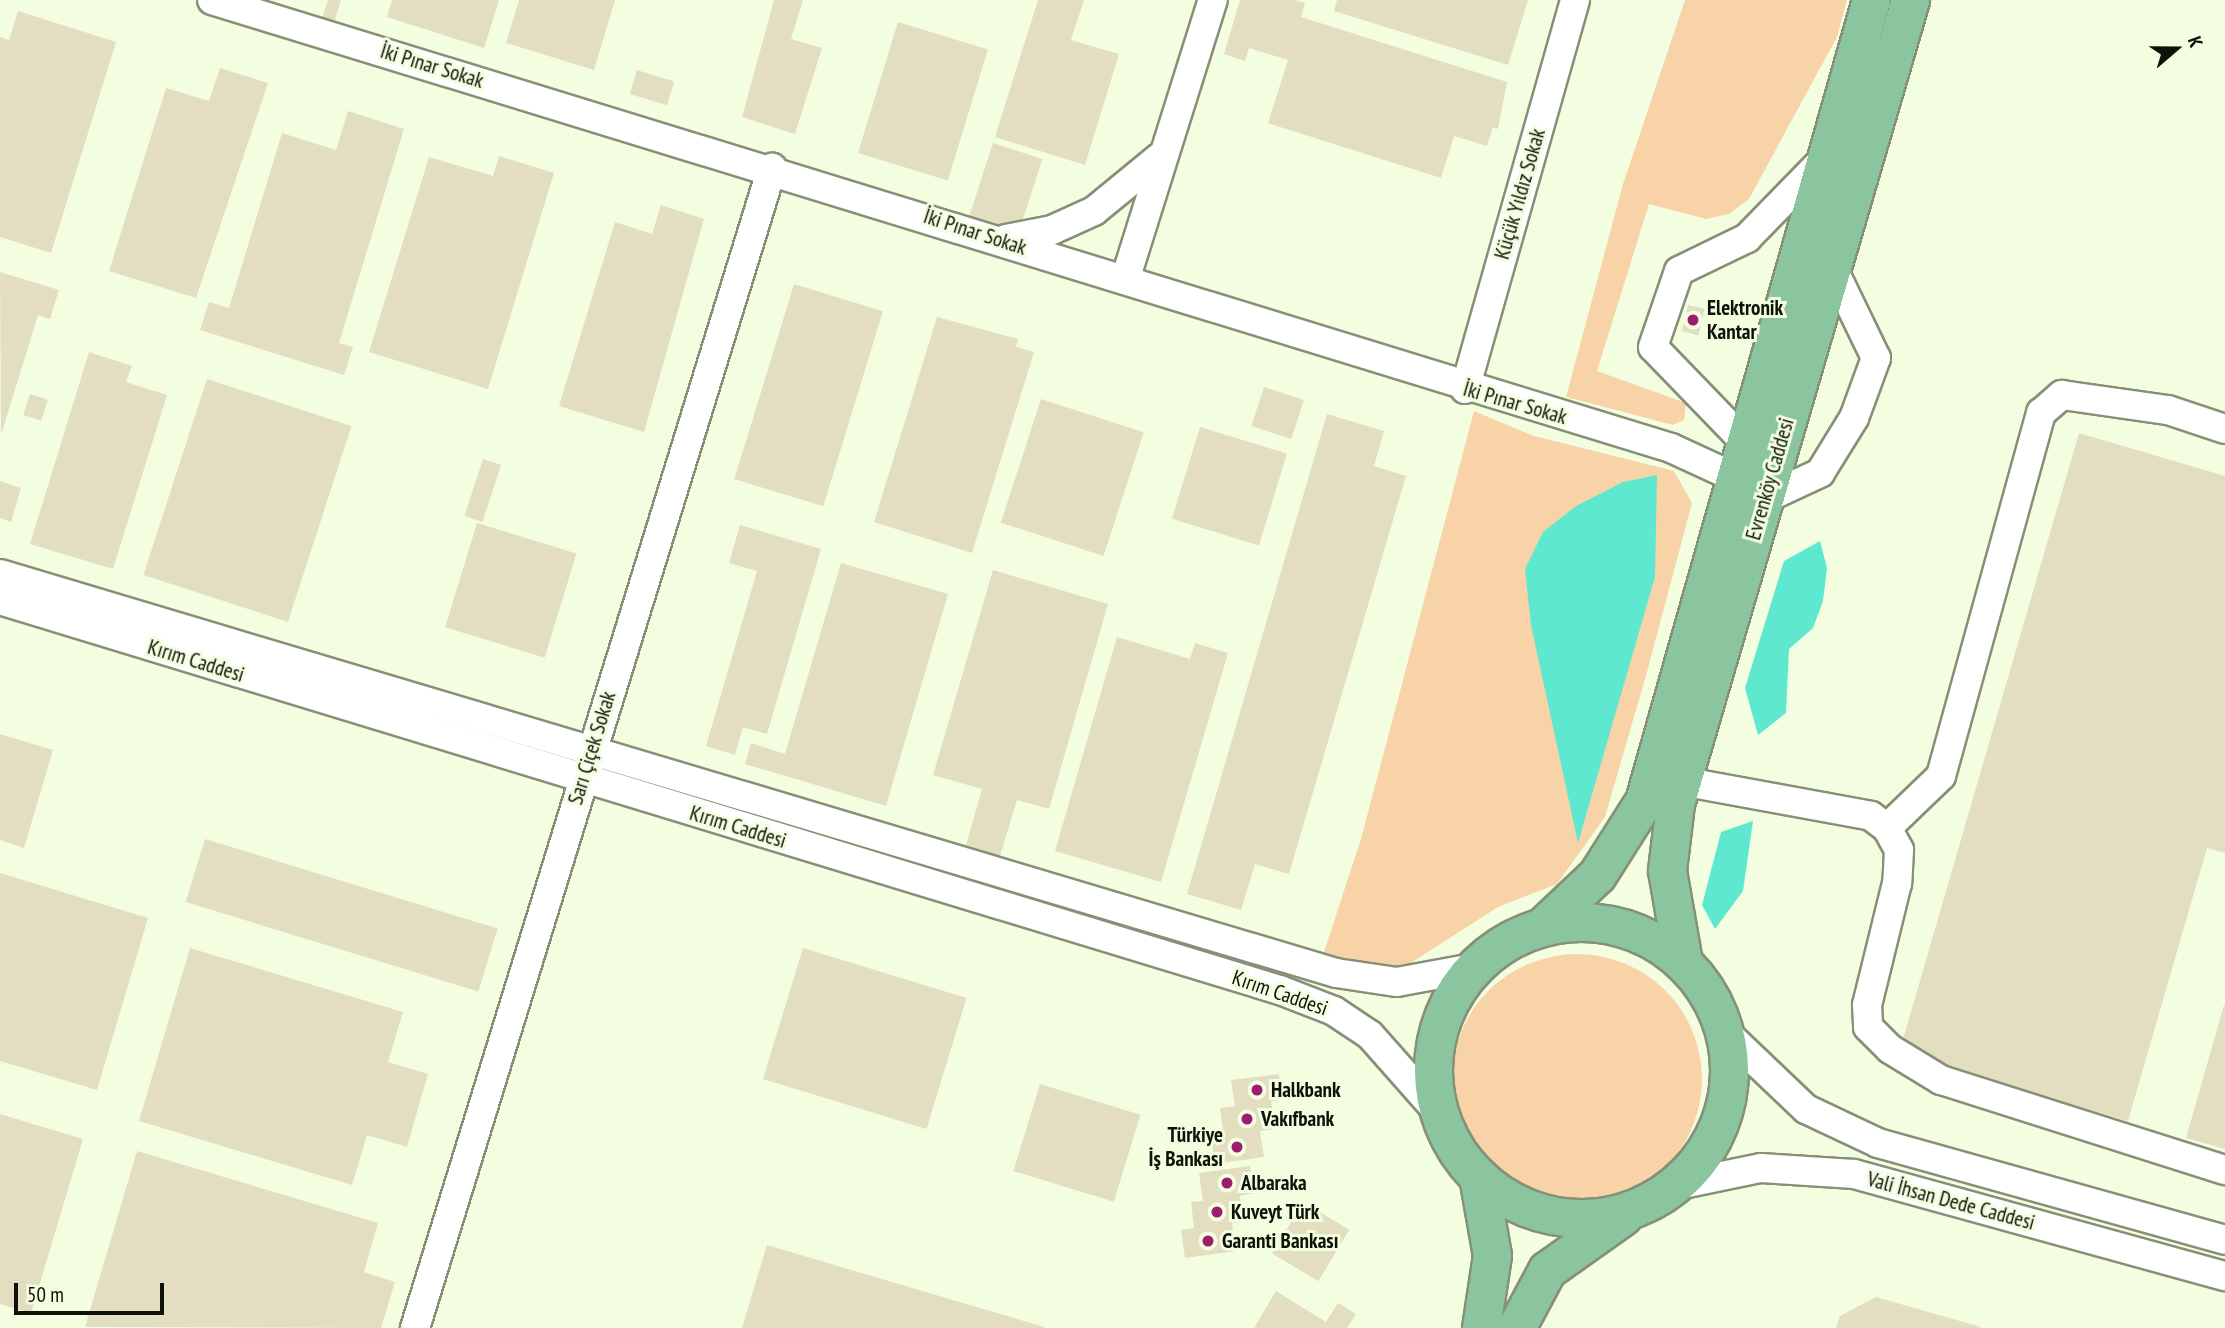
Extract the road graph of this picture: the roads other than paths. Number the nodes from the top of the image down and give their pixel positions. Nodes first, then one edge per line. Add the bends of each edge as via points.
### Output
1 (212, 0) edge
2 (1213, 0) edge
3 (1575, 0) edge
4 (1871, 0) edge
5 (1910, 0) edge
6 (1166, 149) junction
7 (1825, 157) junction
8 (772, 168) junction
9 (1000, 240) junction
10 (1832, 267) junction
11 (1125, 280) junction
12 (1465, 389) junction
13 (2225, 429) edge
14 (1743, 440) junction
15 (1732, 476) junction
16 (1764, 499) junction
17 (0, 574) edge
18 (0, 600) edge
19 (590, 753) junction
20 (582, 780) junction
21 (1681, 781) junction
22 (1887, 828) junction
23 (1544, 926) junction
24 (1683, 962) junction
25 (1473, 968) junction
26 (1724, 1031) junction
27 (1440, 1114) junction
28 (2225, 1170) edge
29 (1478, 1176) junction
30 (1673, 1186) junction
31 (1637, 1208) junction
32 (2225, 1240) edge
33 (2225, 1276) edge
34 (415, 1328) edge
35 (1481, 1328) edge
36 (1516, 1328) edge

1 - 8 street, İki Pınar Sokak
2 - 6 street
3 - 12 street, Küçük Yıldız Sokak
4 - 7 main road, Evrenköy Caddesi
5 - 10 main road, Evrenköy Caddesi
6 - 9 street via 1140,179 1094,211 1052,230
6 - 11 street
7 - 14 main road, Evrenköy Caddesi
7 - 14 street via 1747,239 1679,271 1653,347
8 - 9 street, İki Pınar Sokak
8 - 19 street, Sarı Çiçek Sokak
9 - 11 street, İki Pınar Sokak
10 - 16 main road, Evrenköy Caddesi
10 - 16 street via 1876,358 1854,418 1820,473
11 - 12 street, İki Pınar Sokak
12 - 15 street, İki Pınar Sokak via 1671,448
13 - 22 street via 2168,410 2062,395 2041,413 1941,776
14 - 15 main road, Evrenköy Caddesi
15 - 23 main road, Evrenköy Caddesi via 1644,801 1597,875
16 - 21 main road, Evrenköy Caddesi
17 - 19 street, Kırım Caddesi
18 - 20 street, Kırım Caddesi
19 - 20 street, Sarı Çiçek Sokak
19 - 25 street, Kırım Caddesi via 1356,978 1416,981
20 - 27 street, Kırım Caddesi via 1311,1001 1370,1035
20 - 34 street, Sarı Çiçek Sokak
21 - 22 street via 1871,816
21 - 24 main road, Evrenköy Caddesi via 1667,870
22 - 28 street via 1899,850 1897,883 1867,1005 1868,1027 1890,1049 1941,1080
23 - 24 main road via 1618,926
23 - 25 main road via 1505,942
24 - 26 main road via 1712,1001
25 - 27 main road via 1448,1005 1434,1047
26 - 30 main road via 1729,1074 1722,1116 1703,1154
26 - 32 street, Vali İhsan Dede Caddesi via 1806,1109 1878,1143
27 - 29 main road
29 - 31 main road via 1512,1201 1552,1215 1595,1218
29 - 35 main road via 1492,1255
30 - 31 main road
30 - 33 street, Vali İhsan Dede Caddesi via 1761,1168 1854,1174
31 - 36 main road via 1547,1270

